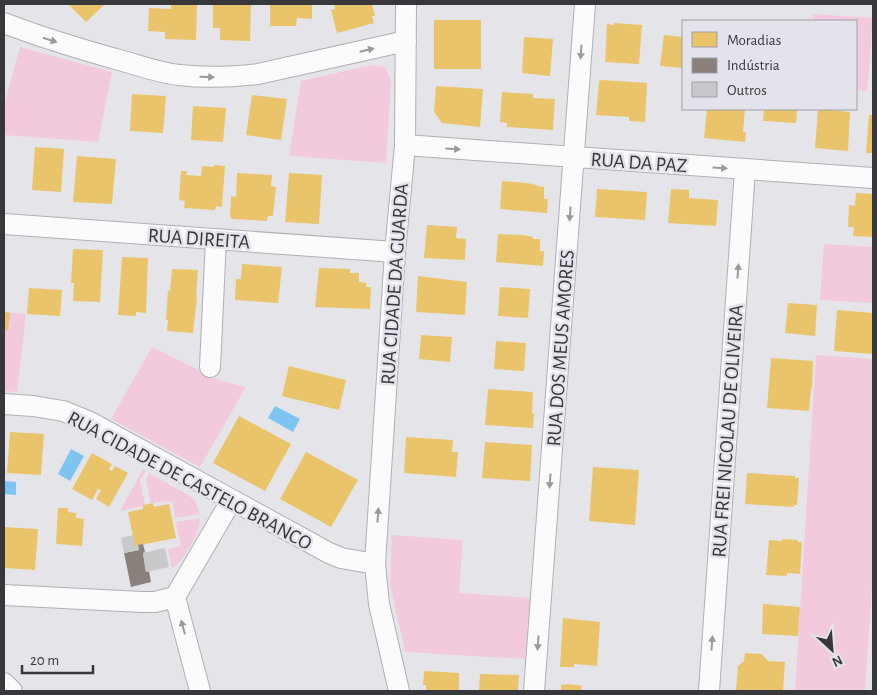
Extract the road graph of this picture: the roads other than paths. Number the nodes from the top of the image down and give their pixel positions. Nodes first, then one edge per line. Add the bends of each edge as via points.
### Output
1 (406, 4) edge
2 (585, 4) edge
3 (4, 23) edge
4 (406, 41) junction
5 (405, 145) junction
6 (574, 157) junction
7 (745, 170) junction
8 (873, 178) edge
9 (4, 224) edge
10 (216, 239) junction
11 (395, 252) junction
12 (210, 368) dead end
13 (4, 404) edge
14 (231, 501) junction
15 (375, 564) junction
16 (4, 595) edge
17 (175, 597) junction
18 (4, 683) edge
19 (12, 691) edge
20 (200, 691) edge
21 (399, 691) edge
22 (534, 691) edge
23 (709, 691) edge

1 - 4 street, RUA CIDADE DA GUARDA
2 -> 6 street, RUA DOS MEUS AMORES
3 -> 4 street via 151,69 206,77 258,74
4 - 5 street, RUA CIDADE DA GUARDA
5 -> 6 street, RUA DA PAZ
5 - 11 street, RUA CIDADE DA GUARDA
6 -> 7 street, RUA DA PAZ
6 -> 22 street, RUA DOS MEUS AMORES
7 - 8 street, RUA DA PAZ
23 -> 7 street, RUA FREI NICOLAU DE OLIVEIRA
9 - 10 street, RUA DIREITA
10 - 11 street, RUA DIREITA
10 - 12 street
15 -> 11 street, RUA CIDADE DA GUARDA
13 - 14 street, RUA CIDADE DE CASTELO BRANCO via 63,411 90,422
14 - 15 street, RUA CIDADE DE CASTELO BRANCO via 328,553
14 - 17 street
15 - 21 street, RUA CIDADE DA GUARDA via 379,604
16 - 17 street via 142,602
20 -> 17 street
18 - 19 street

